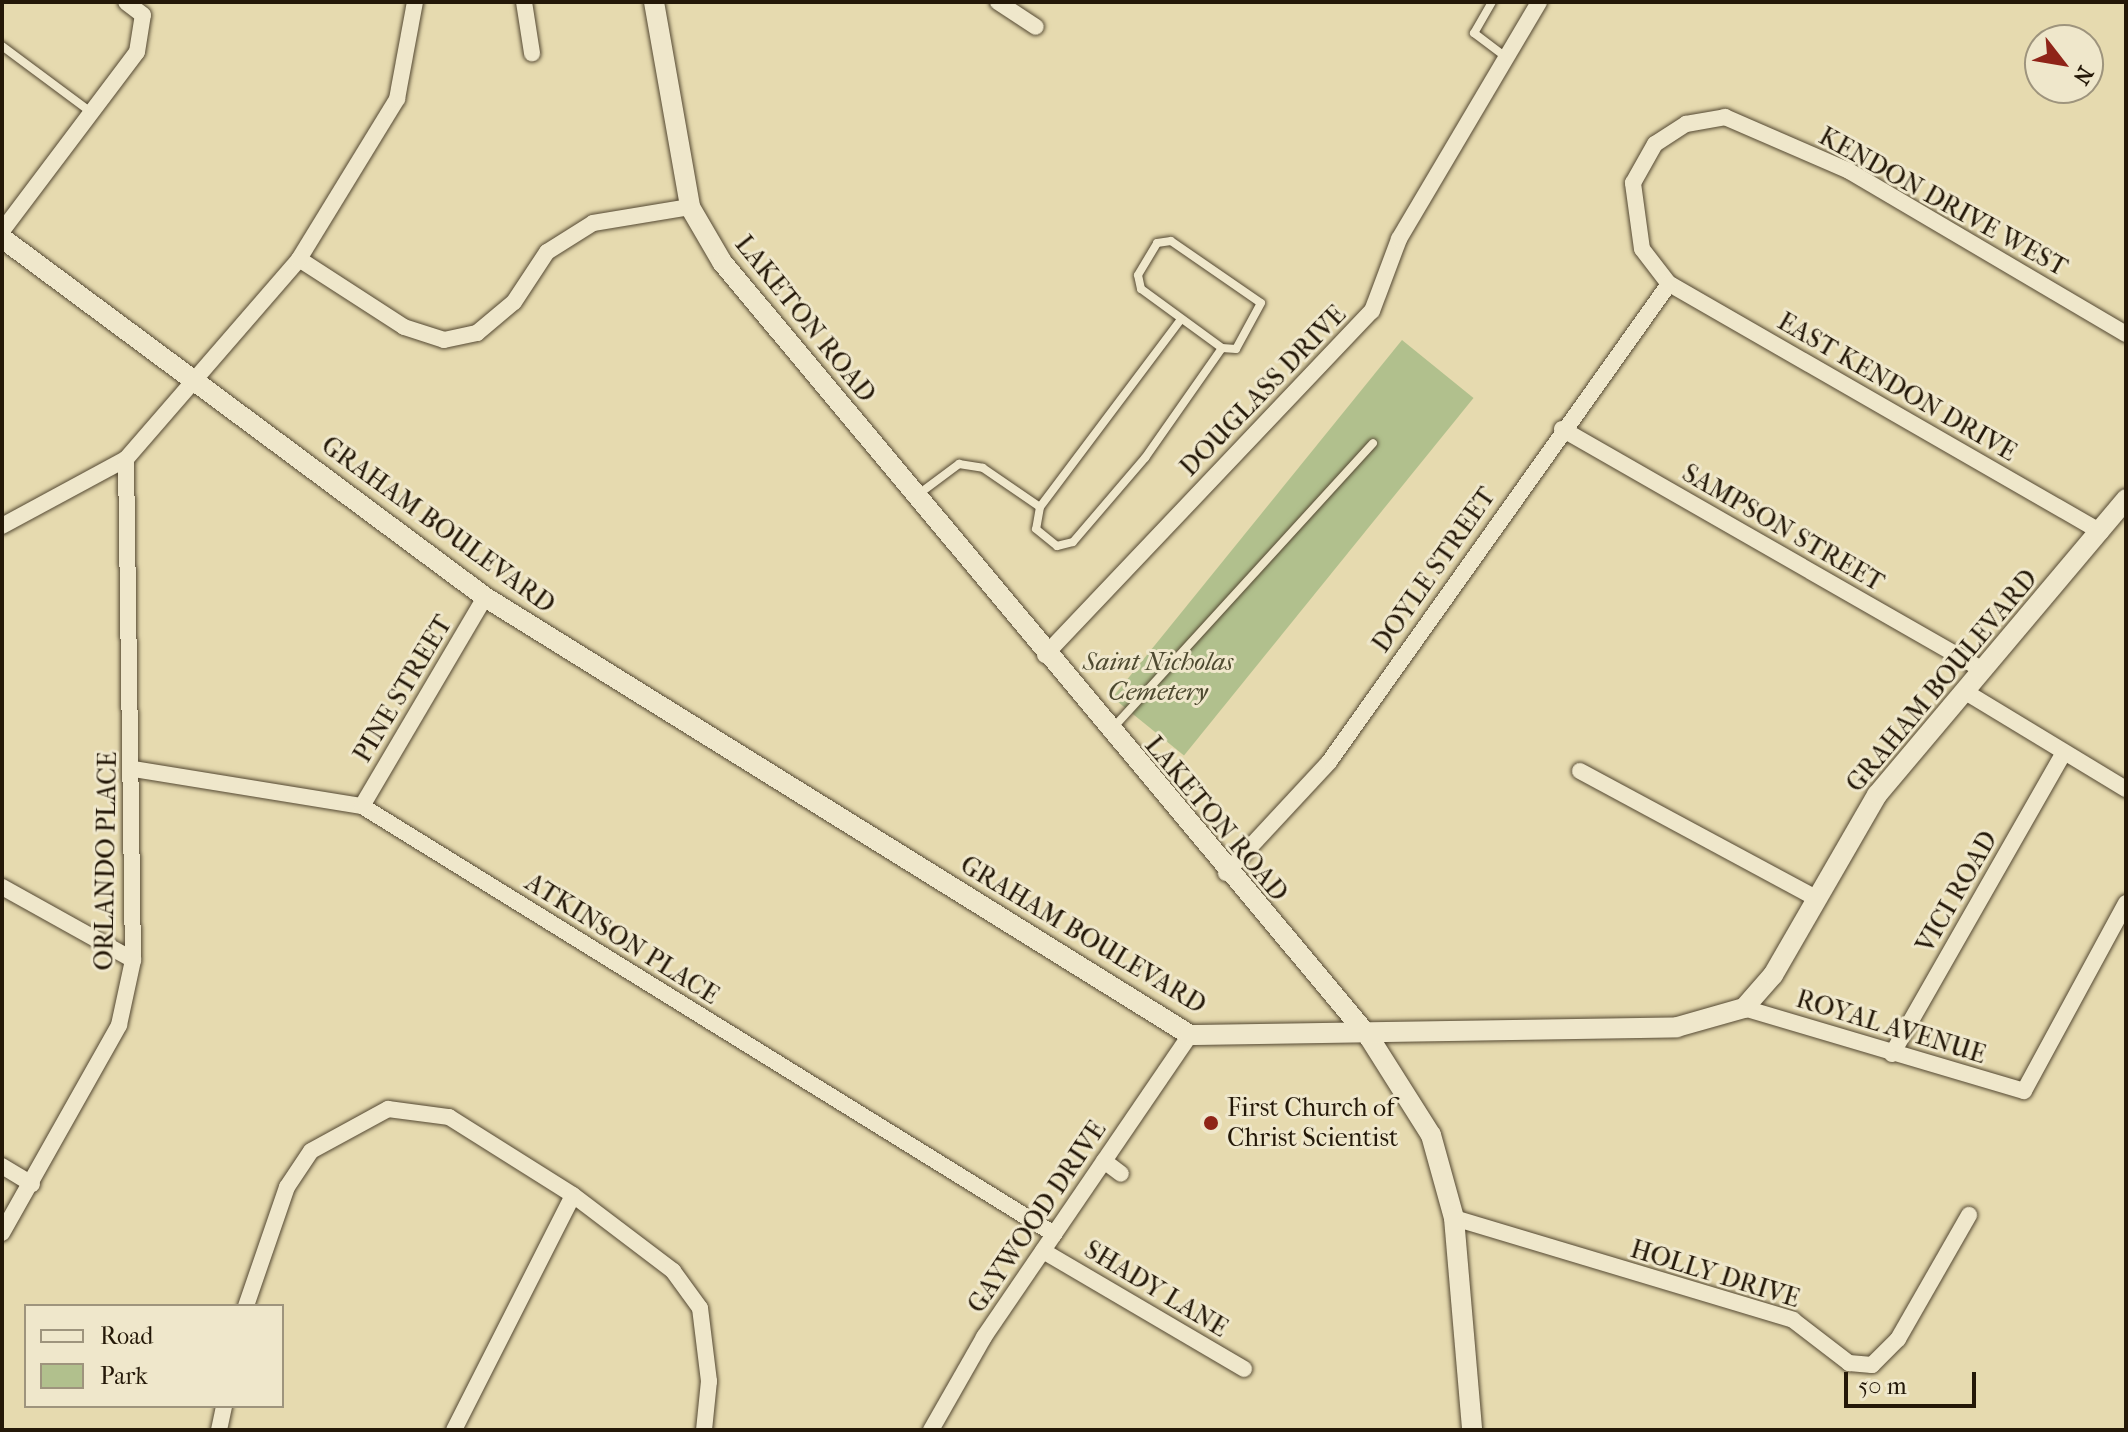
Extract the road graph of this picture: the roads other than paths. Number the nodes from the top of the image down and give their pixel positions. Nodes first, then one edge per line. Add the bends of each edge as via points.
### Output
1 (126, 2) edge
2 (415, 2) edge
3 (524, 2) edge
4 (654, 2) edge
5 (998, 2) edge
6 (1492, 2) edge
7 (1539, 2) edge
8 (1036, 27) dead end
9 (2, 46) edge
10 (532, 53) dead end
11 (1506, 58) junction
12 (92, 113) junction
13 (690, 207) junction
14 (2, 231) edge
15 (2, 238) edge
16 (299, 259) junction
17 (1669, 284) junction
18 (1181, 319) junction
19 (2126, 334) edge
20 (1222, 348) junction
21 (198, 383) junction
22 (1562, 429) junction
23 (1373, 443) dead end
24 (126, 459) junction
25 (915, 496) junction
26 (2126, 499) edge
27 (1040, 507) junction
28 (2, 526) edge
29 (2101, 532) junction
30 (485, 597) junction
31 (1045, 655) junction
32 (1981, 669) junction
33 (1964, 691) junction
34 (1109, 732) junction
35 (2063, 754) junction
36 (133, 769) junction
37 (1580, 771) dead end
38 (2126, 789) edge
39 (362, 806) junction
40 (1226, 873) junction
41 (2, 887) edge
42 (1816, 898) junction
43 (2126, 903) edge
44 (133, 960) junction
45 (1744, 1008) junction
46 (1190, 1035) junction
47 (1369, 1037) junction
48 (1892, 1054) junction
49 (1104, 1161) junction
50 (2, 1166) edge
51 (1121, 1174) dead end
52 (32, 1184) junction
53 (573, 1195) junction
54 (1969, 1215) dead end
55 (1454, 1218) junction
56 (2, 1233) edge
57 (1054, 1234) junction
58 (1043, 1251) junction
59 (247, 1304) edge
60 (1244, 1369) dead end
61 (224, 1408) edge
62 (219, 1430) edge
63 (454, 1430) edge
64 (704, 1430) edge
65 (931, 1430) edge
66 (1472, 1430) edge

1 - 12 street via 143,15 143,41
2 - 16 street via 397,99
3 - 10 street
4 - 13 street, LAKETON ROAD
5 - 8 street
6 - 11 lane via 1474,33
7 - 11 street, DOUGLASS DRIVE
9 - 12 lane
11 - 31 street, DOUGLASS DRIVE via 1399,239 1372,311
12 - 14 street
13 - 16 street via 593,223 547,252 514,302 477,333 444,340 404,327
13 - 25 street, LAKETON ROAD via 722,262
15 - 21 street, GRAHAM BOULEVARD
16 - 21 street
17 - 19 street, KENDON DRIVE WEST via 1642,249 1633,183 1655,144 1686,124 1725,117 1849,171
17 - 22 street, DOYLE STREET
17 - 29 street, EAST KENDON DRIVE
18 - 20 lane
18 - 20 lane via 1141,289 1138,275 1157,243 1171,241 1261,303 1236,349
18 - 27 lane
20 - 27 lane via 1145,458 1073,542 1057,546 1036,529
21 - 24 street
21 - 30 street, GRAHAM BOULEVARD
22 - 32 street, SAMPSON STREET
22 - 40 street, DOYLE STREET via 1329,762
23 - 34 lane
24 - 28 street
24 - 36 street, ORLANDO PLACE
25 - 27 lane via 959,464 983,468
25 - 31 street, LAKETON ROAD
26 - 29 street, GRAHAM BOULEVARD
29 - 32 street, GRAHAM BOULEVARD
30 - 39 street, PINE STREET
30 - 46 street, GRAHAM BOULEVARD
31 - 34 street, LAKETON ROAD
32 - 33 street, GRAHAM BOULEVARD
33 - 35 street
33 - 42 street, GRAHAM BOULEVARD via 1877,795
34 - 40 street, LAKETON ROAD
35 - 38 street
35 - 48 street, VICI ROAD
36 - 39 street, ATKINSON PLACE
36 - 44 street, ORLANDO PLACE
37 - 42 street
39 - 57 street, ATKINSON PLACE
40 - 47 street, LAKETON ROAD
41 - 44 street
42 - 45 street, GRAHAM BOULEVARD via 1773,975
43 - 48 street, ROYAL AVENUE via 2024,1091
44 - 52 street, ORLANDO PLACE via 119,1025
45 - 47 street, GRAHAM BOULEVARD via 1677,1027
45 - 48 street, ROYAL AVENUE
46 - 47 street, GRAHAM BOULEVARD
46 - 49 street, GAYWOOD DRIVE
47 - 55 street, LAKETON ROAD via 1431,1135
49 - 51 street
49 - 57 street, GAYWOOD DRIVE
50 - 52 street
52 - 56 street, ORLANDO PLACE
53 - 59 street via 449,1117 388,1109 311,1151 287,1187
53 - 63 street
53 - 64 street via 673,1271 700,1308 709,1381
54 - 55 street, HOLLY DRIVE via 1898,1339 1872,1365 1849,1363 1793,1320
55 - 66 street, LAKETON ROAD
57 - 58 street, GAYWOOD DRIVE
58 - 60 street, SHADY LANE
58 - 65 street, GAYWOOD DRIVE
61 - 62 street

